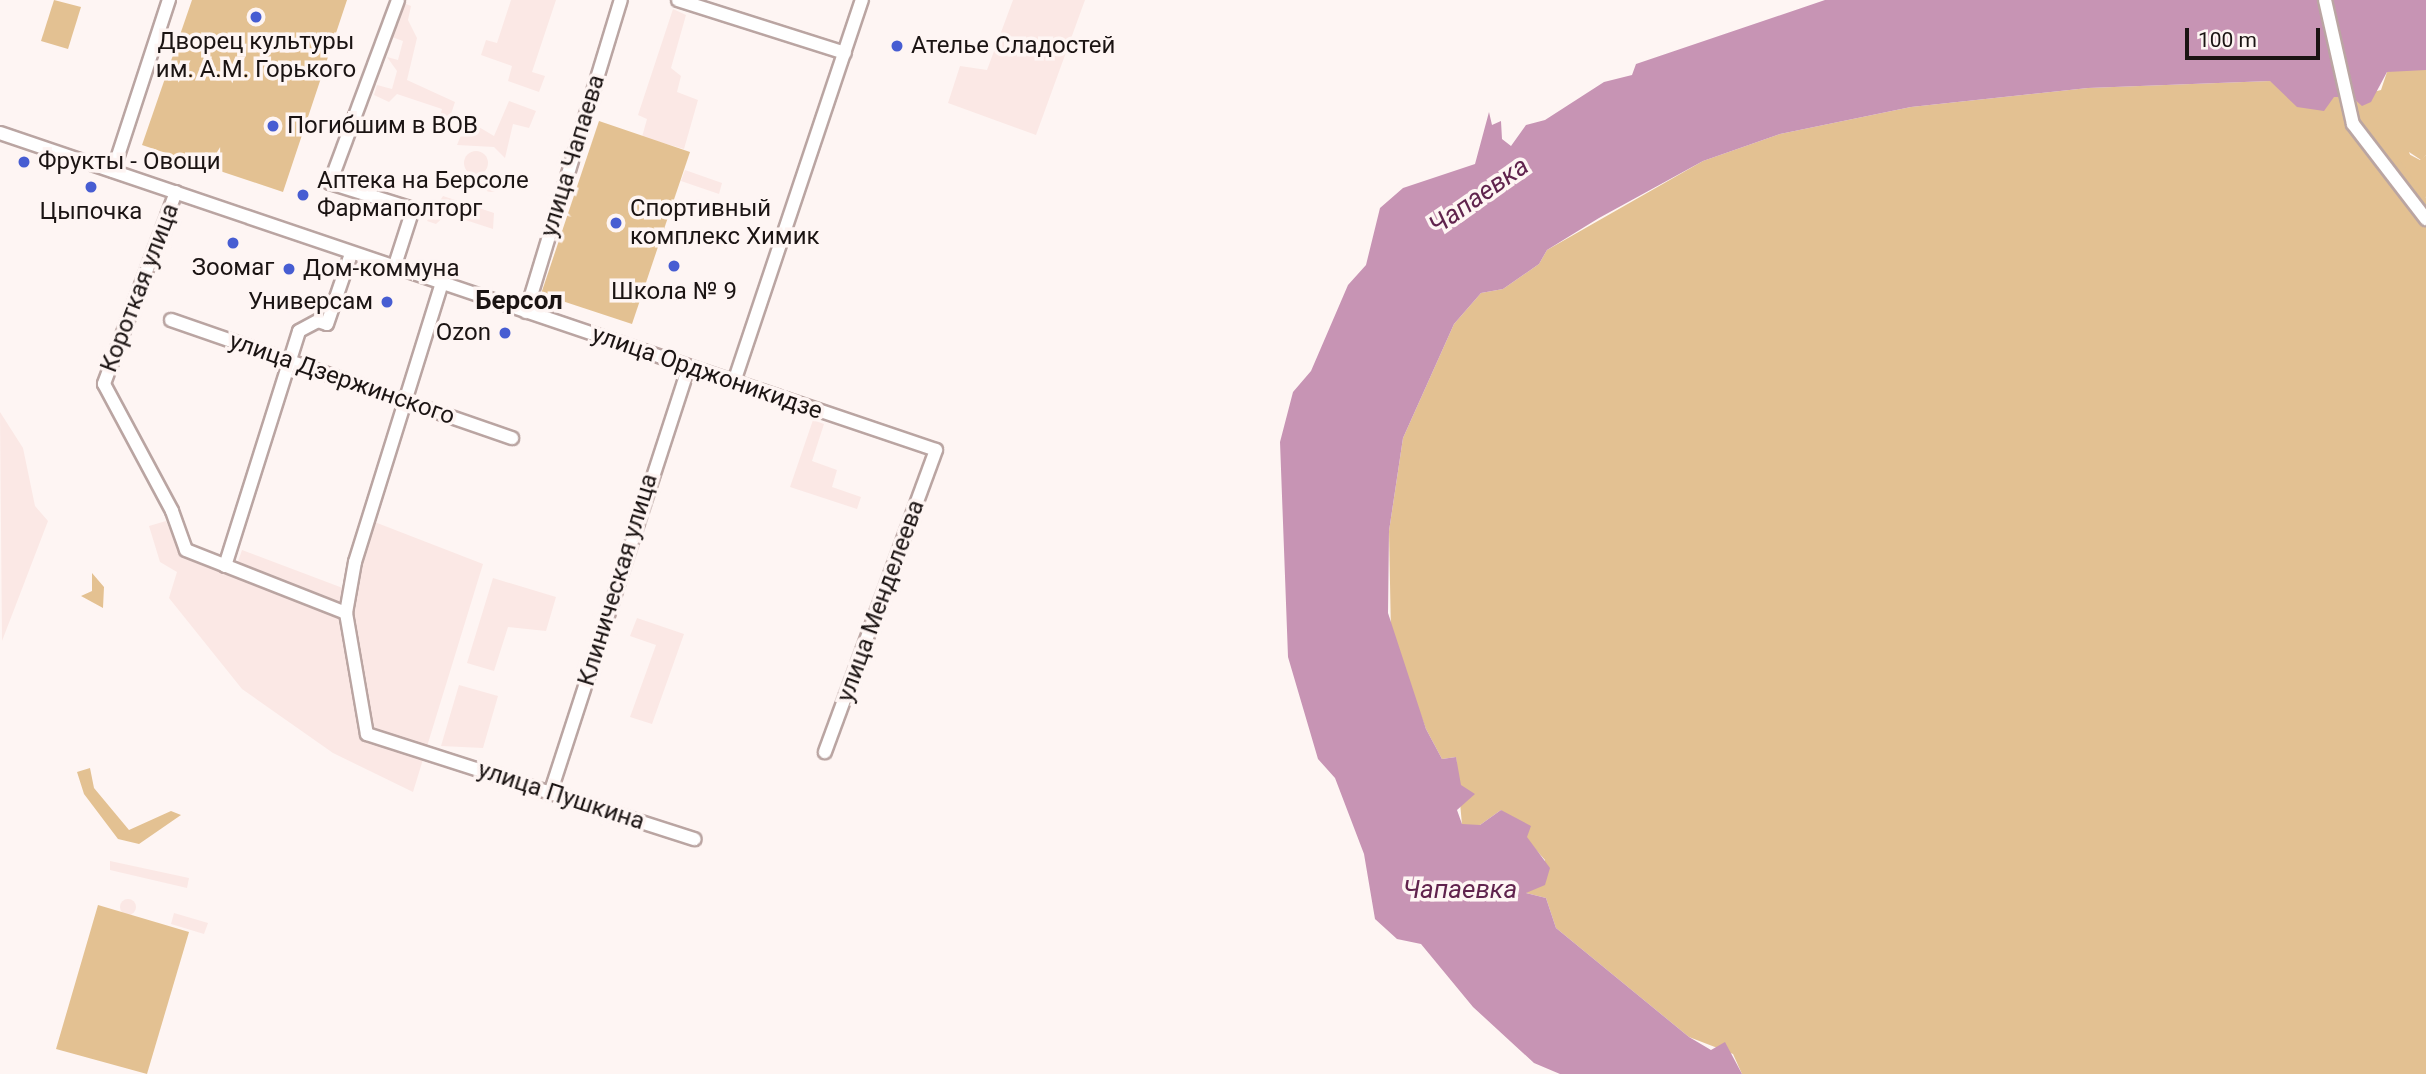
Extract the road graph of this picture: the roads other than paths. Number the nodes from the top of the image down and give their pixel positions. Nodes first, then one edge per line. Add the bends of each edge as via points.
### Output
1 (169, 0) edge
2 (398, 0) edge
3 (621, 0) edge
4 (678, 0) edge
5 (862, 0) edge
6 (2325, 0) edge
7 (845, 53) junction
8 (0, 133) edge
9 (113, 172) junction
10 (176, 192) junction
11 (2426, 219) edge
12 (351, 254) junction
13 (394, 268) junction
14 (442, 283) junction
15 (526, 312) junction
16 (171, 320) dead end
17 (289, 363) junction
18 (690, 367) junction
19 (734, 382) junction
20 (403, 403) junction
21 (512, 438) dead end
22 (936, 450) joint
23 (225, 565) junction
24 (346, 613) junction
25 (825, 752) dead end
26 (550, 794) junction
27 (695, 839) dead end

1 - 9 street
2 - 13 street via 330,183 413,209
3 - 15 street, улица Чапаева
4 - 7 street
5 - 7 street
6 - 11 street via 2353,124
7 - 19 street
8 - 9 street, улица Орджоникидзе
9 - 10 street, улица Орджоникидзе
10 - 12 street, улица Орджоникидзе
10 - 23 street, Короткая улица via 104,384 172,511 186,551
12 - 13 street, улица Орджоникидзе
12 - 17 street via 327,324 299,331
13 - 14 street, улица Орджоникидзе
14 - 15 street, улица Орджоникидзе
14 - 20 street
15 - 18 street, улица Орджоникидзе
16 - 17 street, улица Дзержинского
17 - 20 street, улица Дзержинского
17 - 23 street
18 - 19 street, улица Орджоникидзе
18 - 26 street, Клиническая улица
19 - 22 street, улица Орджоникидзе
20 - 21 street, улица Дзержинского
20 - 24 street via 355,562
22 - 25 street, улица Менделеева
23 - 24 street
24 - 26 street, улица Пушкина via 368,734
26 - 27 street, улица Пушкина

